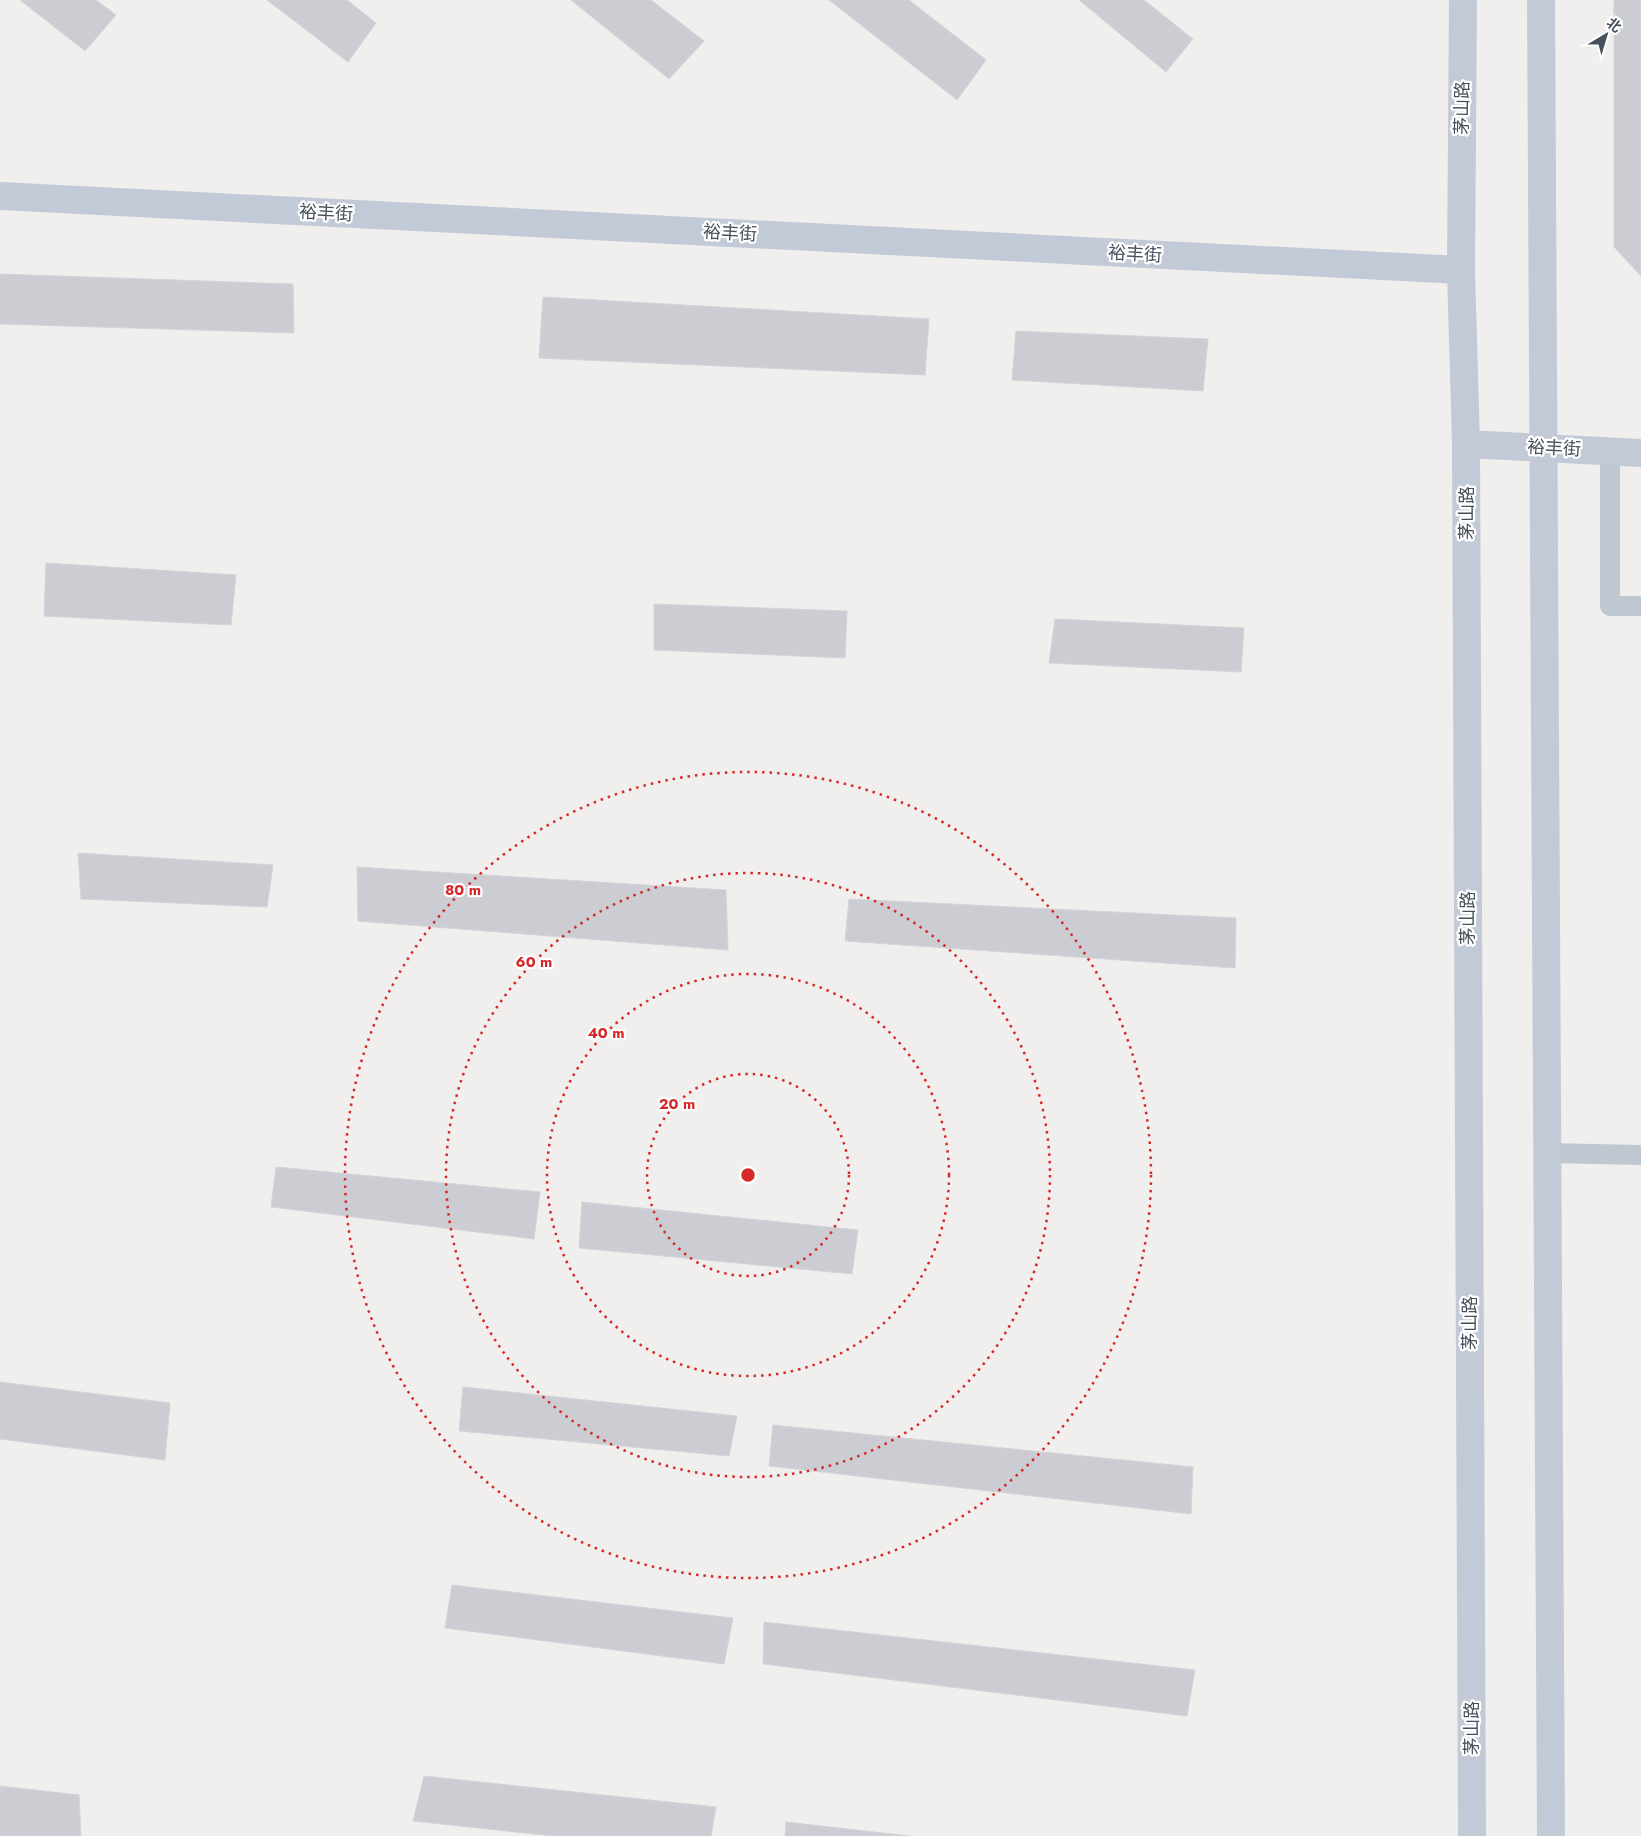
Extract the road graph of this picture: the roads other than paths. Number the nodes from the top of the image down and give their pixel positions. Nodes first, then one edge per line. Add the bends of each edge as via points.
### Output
1 (1464, 0) edge
2 (1541, 0) edge
3 (0, 196) edge
4 (1461, 270) junction
5 (1466, 444) junction
6 (1543, 448) junction
7 (1610, 451) junction
8 (1641, 453) edge
9 (1641, 606) edge
10 (1547, 1154) junction
11 (1641, 1155) edge
12 (1472, 1836) edge
13 (1551, 1836) edge

1 - 4 main road, 茅山路
2 - 6 main road
3 - 4 main road, 裕丰街
4 - 5 main road, 茅山路
5 - 6 main road, 裕丰街
5 - 12 main road, 茅山路
6 - 7 main road, 裕丰街
6 - 10 main road
7 - 8 main road, 裕丰街
7 - 9 lane via 1610,606
10 - 11 lane
10 - 13 main road

